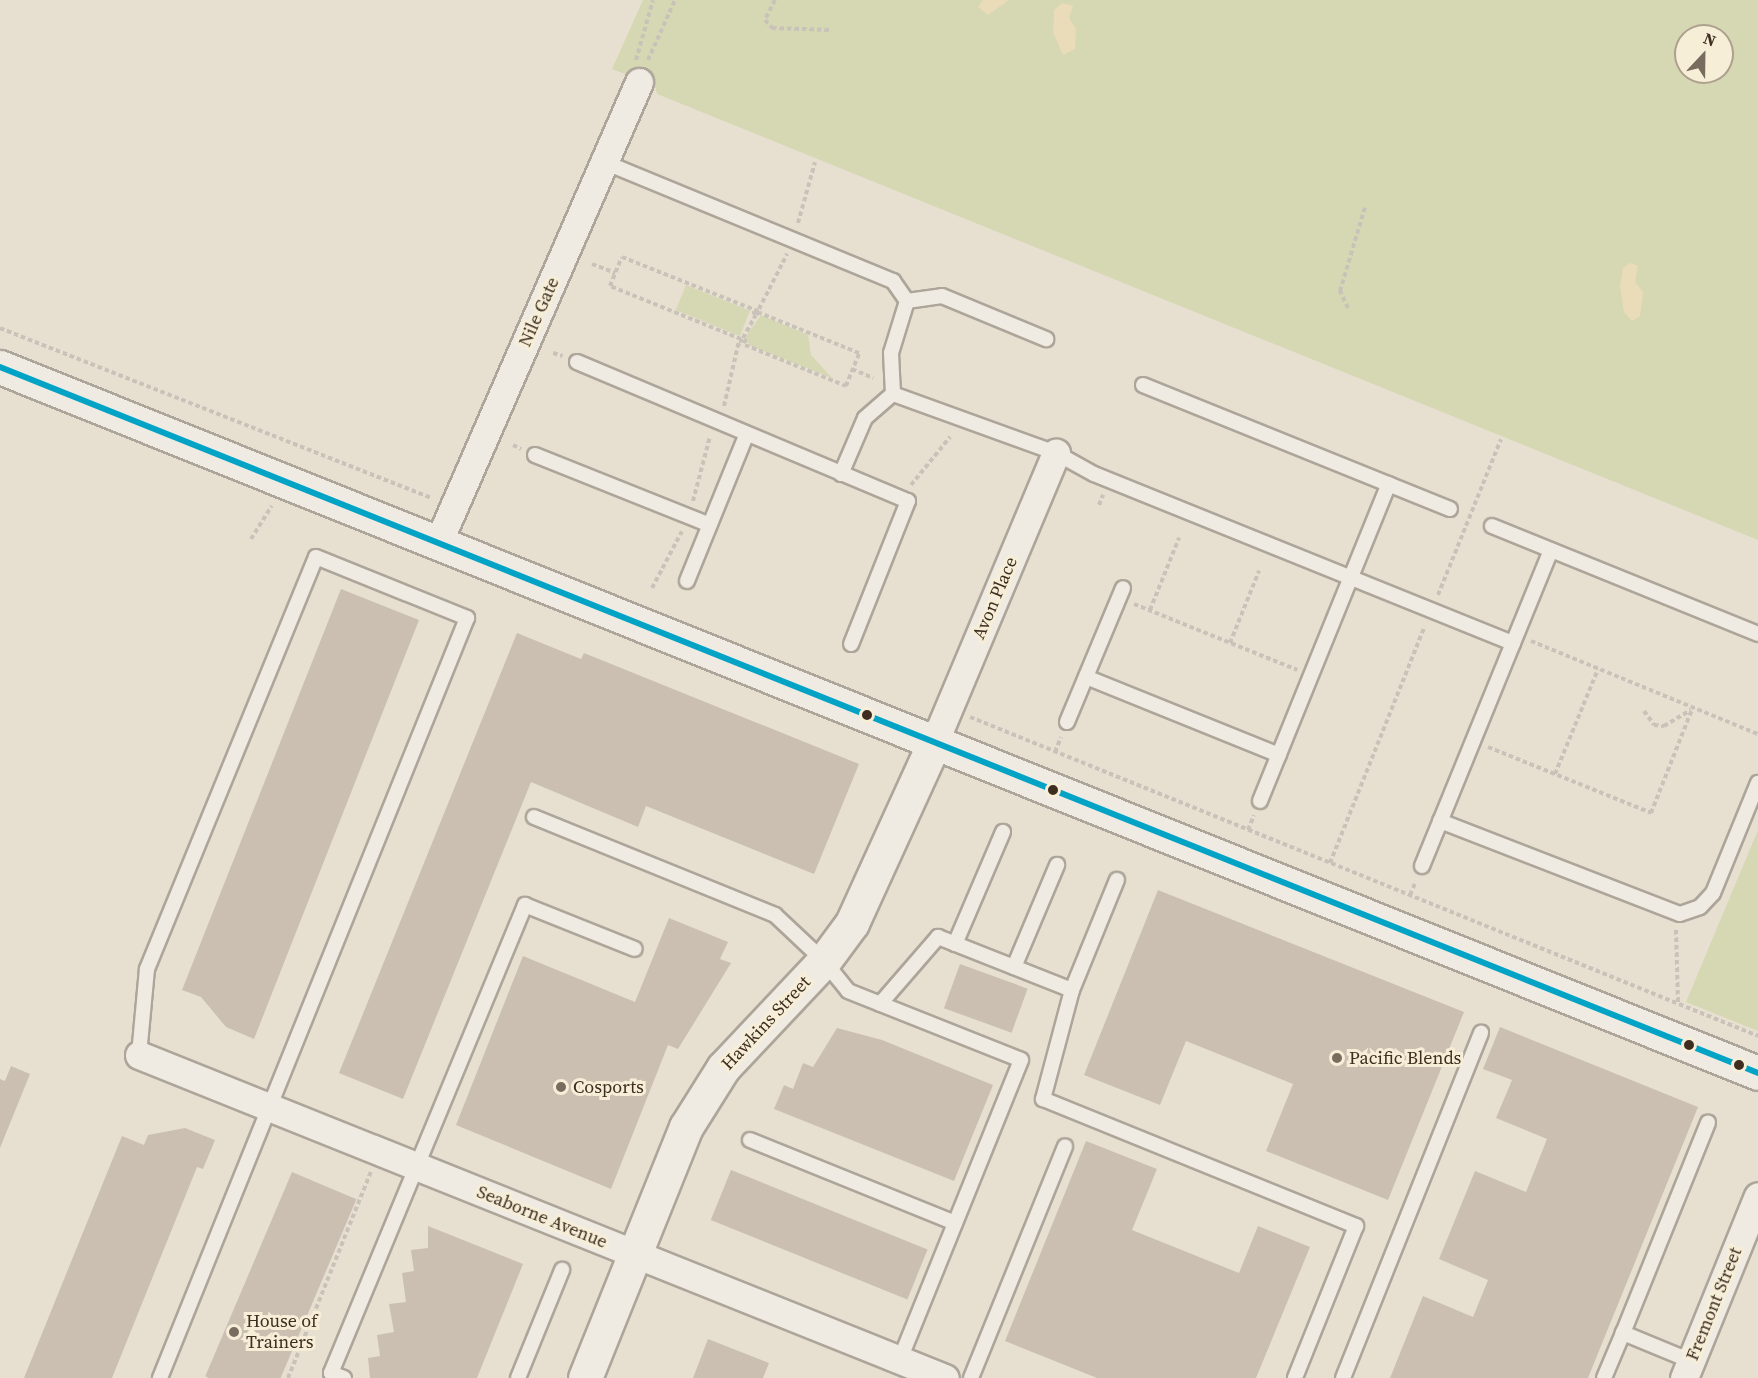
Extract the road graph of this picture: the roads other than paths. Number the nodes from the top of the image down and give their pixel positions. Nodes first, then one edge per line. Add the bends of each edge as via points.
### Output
1 (639, 82) road end
2 (604, 162) junction
3 (907, 301) junction
4 (1046, 339) dead end
5 (577, 362) dead end
6 (0, 367) edge
7 (1143, 385) dead end
8 (893, 394) junction
9 (746, 436) junction
10 (1056, 453) junction
11 (535, 455) dead end
12 (841, 474) junction
13 (1389, 484) junction
14 (1450, 509) road end
15 (710, 525) junction
16 (1492, 526) road end
17 (438, 543) junction
18 (1551, 550) junction
19 (1351, 578) junction
20 (687, 580) dead end
21 (1120, 593) road end
22 (1758, 634) edge
23 (1513, 643) junction
24 (851, 644) dead end
25 (1086, 677) junction
26 (1067, 722) dead end
27 (934, 743) junction
28 (1279, 755) junction
29 (1758, 783) edge
30 (1260, 801) dead end
31 (534, 817) dead end
32 (1440, 821) junction
33 (1003, 832) dead end
34 (1058, 865) dead end
35 (1422, 866) dead end
36 (1118, 880) dead end
37 (955, 944) junction
38 (635, 949) dead end
39 (824, 961) junction
40 (1014, 967) junction
41 (1072, 990) junction
42 (880, 1004) junction
43 (1481, 1033) dead end
44 (139, 1055) joint
45 (1758, 1073) edge
46 (269, 1107) junction
47 (1708, 1123) dead end
48 (750, 1140) dead end
49 (1065, 1146) dead end
50 (418, 1168) junction
51 (1758, 1196) edge
52 (955, 1223) junction
53 (635, 1255) junction
54 (562, 1270) dead end
55 (1623, 1333) junction
56 (900, 1360) junction
57 (1687, 1370) edge
58 (160, 1378) edge
59 (344, 1378) edge
60 (518, 1378) edge
61 (585, 1378) edge
62 (945, 1378) edge
63 (971, 1378) edge
64 (1295, 1378) edge
65 (1343, 1378) edge
66 (1604, 1378) edge

1 - 2 street, Nile Gate
2 - 3 lane via 871,268 893,281
2 - 17 street, Nile Gate
3 - 4 lane via 942,296
3 - 8 lane via 891,353
5 - 9 lane
6 - 17 main road
7 - 13 lane
8 - 10 lane
8 - 12 lane via 866,418
9 - 12 lane
9 - 15 lane
10 - 19 lane via 1094,474
10 - 27 street, Avon Place
11 - 15 lane
12 - 24 lane via 906,500
13 - 14 lane
13 - 19 lane
15 - 20 lane
16 - 18 lane
17 - 27 main road
18 - 22 lane
18 - 23 lane
19 - 23 lane
19 - 28 lane
21 - 25 lane
23 - 32 lane
25 - 26 lane
25 - 28 lane
27 - 39 main road, Hawkins Street via 868,897
27 - 45 main road
28 - 30 lane
29 - 32 lane via 1713,893 1700,907 1680,914
31 - 39 lane via 776,915
32 - 35 lane
33 - 37 lane
34 - 40 lane
36 - 41 lane
37 - 40 lane
37 - 42 lane via 938,937
38 - 50 lane via 525,905
39 - 42 lane via 848,991
39 - 53 main road, Hawkins Street via 723,1068 686,1127
40 - 41 lane
41 - 64 lane via 1043,1099 1356,1226
42 - 52 lane via 1021,1060
43 - 65 lane
44 - 46 street, Seaborne Avenue
44 - 46 lane via 147,969 316,557 467,618
46 - 50 street, Seaborne Avenue
46 - 58 lane
47 - 55 lane
48 - 52 lane
49 - 63 lane
50 - 53 street, Seaborne Avenue
50 - 59 lane via 331,1373
51 - 57 street, Fremont Street
52 - 56 lane
53 - 56 street, Seaborne Avenue
53 - 61 main road, Hawkins Street
54 - 60 lane
55 - 57 lane
55 - 66 lane
56 - 62 street, Seaborne Avenue

